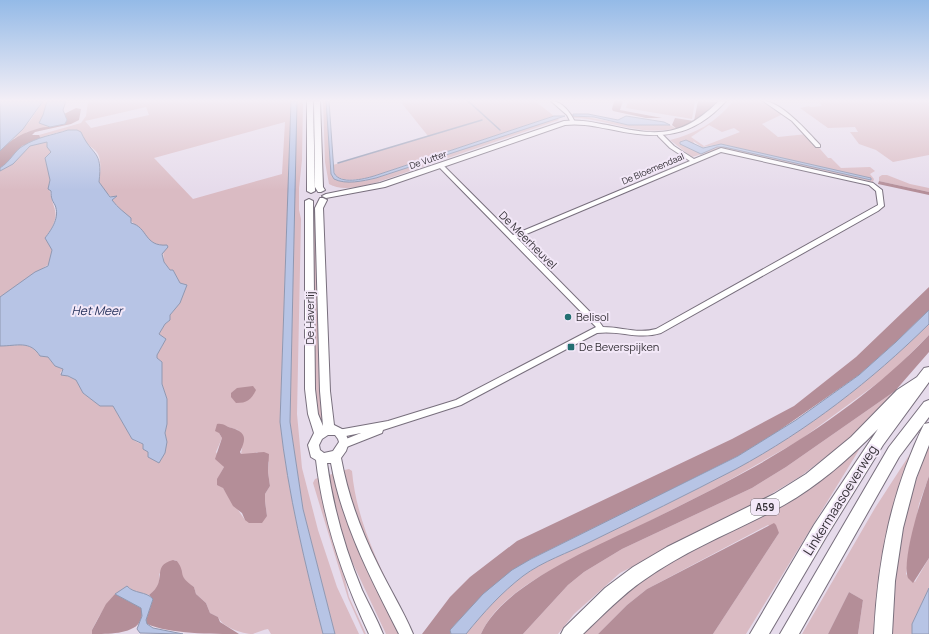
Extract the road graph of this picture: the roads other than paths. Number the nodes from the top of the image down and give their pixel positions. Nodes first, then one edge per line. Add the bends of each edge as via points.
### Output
1 (310, 131) edge
2 (317, 131) edge
3 (540, 131) edge
4 (625, 131) edge
5 (685, 131) edge
6 (804, 131) edge
7 (660, 134) junction
8 (818, 146) dead end
9 (693, 161) junction
10 (440, 165) junction
11 (311, 191) junction
12 (324, 195) junction
13 (309, 201) junction
14 (512, 238) junction
15 (601, 329) junction
16 (924, 377) edge
17 (929, 406) edge
18 (388, 425) junction
19 (929, 429) edge
20 (324, 432) junction
21 (340, 433) junction
22 (344, 444) junction
23 (335, 456) junction
24 (321, 458) junction
25 (376, 634) edge
26 (406, 634) edge
27 (570, 634) edge
28 (759, 634) edge
29 (789, 634) edge
30 (883, 634) edge

1 - 11 street
2 - 12 street, De Haverlij via 319,187
3 - 10 street, De Vutter
4 - 7 street, De Vutter via 639,134
5 - 7 street, De Vutter
6 - 8 street
7 - 9 street via 672,147
9 - 14 street, De Bloemendaal
9 - 15 street, De Bloemendaal via 727,150 875,185 879,190 881,206 658,332 643,334
10 - 12 street, De Vutter via 363,190
10 - 14 street, De Meerheuvel
11 - 12 street
11 - 13 street, De Haverlij via 306,196
12 - 13 street via 316,202
12 - 20 street, De Haverlij via 320,204 320,216
13 - 20 street, De Haverlij via 310,389 313,414
14 - 15 street, De Meerheuvel
15 - 18 street via 590,332 458,402
16 - 27 highway, A59 via 902,394 856,442 811,479 779,499 672,553 639,573 611,594
16 - 28 highway, Linkermaasoeverweg / A59 via 870,453
17 - 29 highway, Linkermaasoeverweg via 894,452
18 - 21 street
18 - 22 street
19 - 30 highway via 917,452 904,490 892,539
20 - 21 street
20 - 24 street via 314,440 313,447 315,454
21 - 22 street
22 - 23 street
23 - 24 street
23 - 26 street via 344,499 360,542
24 - 25 street via 342,550 354,585

